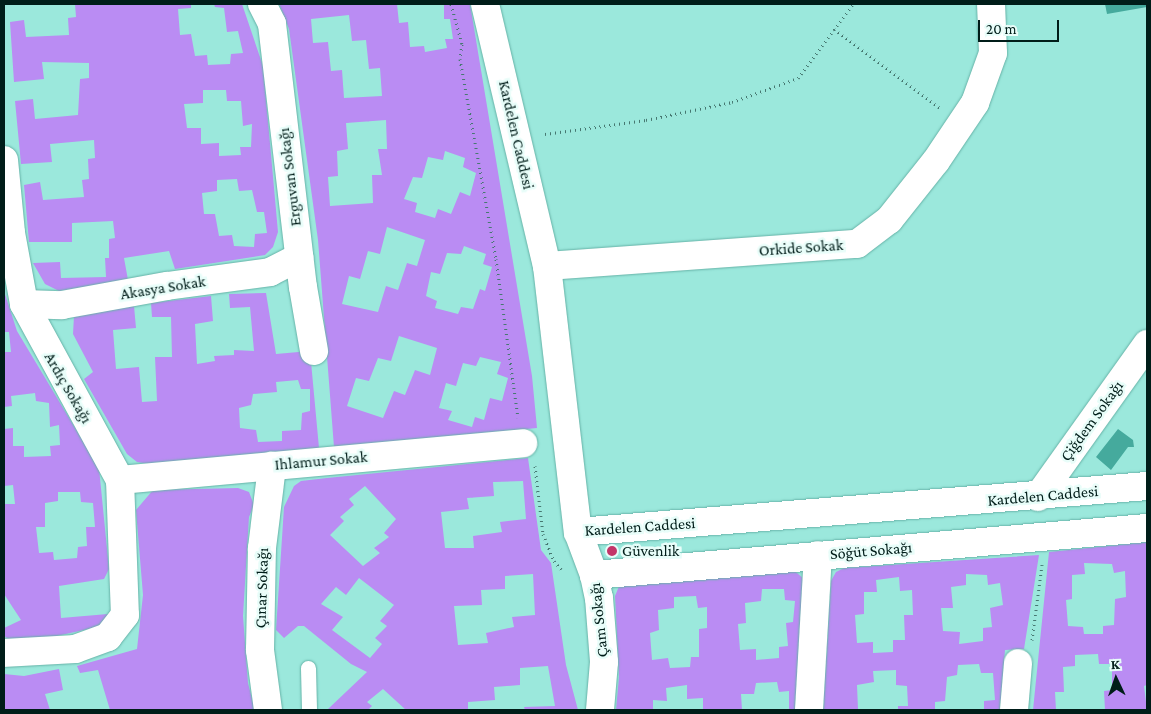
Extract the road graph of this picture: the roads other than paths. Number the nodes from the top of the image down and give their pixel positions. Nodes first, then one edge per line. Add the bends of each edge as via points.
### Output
1 (262, 4) edge
2 (486, 4) edge
3 (991, 4) edge
4 (4, 160) edge
5 (299, 256) junction
6 (547, 266) junction
7 (24, 304) junction
8 (1147, 344) edge
9 (314, 351) dead end
10 (522, 442) road end
11 (272, 466) junction
12 (120, 480) junction
13 (1147, 486) edge
14 (1038, 497) junction
15 (1147, 528) edge
16 (578, 532) junction
17 (818, 556) junction
18 (594, 575) junction
19 (4, 653) edge
20 (1018, 663) road end
21 (308, 668) dead end
22 (268, 710) edge
23 (309, 710) edge
24 (600, 710) edge
25 (809, 710) edge
26 (1014, 710) edge

1 - 5 street, Erguvan Sokağı via 272,24
2 - 6 street, Kardelen Caddesi
3 - 6 street, Orkide Sokak via 994,53 975,103 936,161 889,220 857,244
4 - 7 street, Ardıç Sokağı via 11,233
5 - 7 street, Akasya Sokak via 270,272 62,305
5 - 9 street, Erguvan Sokağı
6 - 16 street, Kardelen Caddesi
7 - 12 street, Ardıç Sokağı
8 - 14 street, Çiğdem Sokağı
10 - 11 street, Ihlamur Sokak
11 - 12 street, Ihlamur Sokak
11 - 22 street, Çınar Sokağı via 262,548 261,632
12 - 19 street, Ardıç Sokağı via 125,615 108,637 75,649
13 - 14 street, Kardelen Caddesi
14 - 16 street, Kardelen Caddesi
15 - 17 street, Söğüt Sokağı
16 - 18 street, Çam Sokağı
17 - 18 street, Söğüt Sokağı
17 - 25 street
18 - 24 street, Çam Sokağı via 604,662
20 - 26 street
21 - 23 lane

